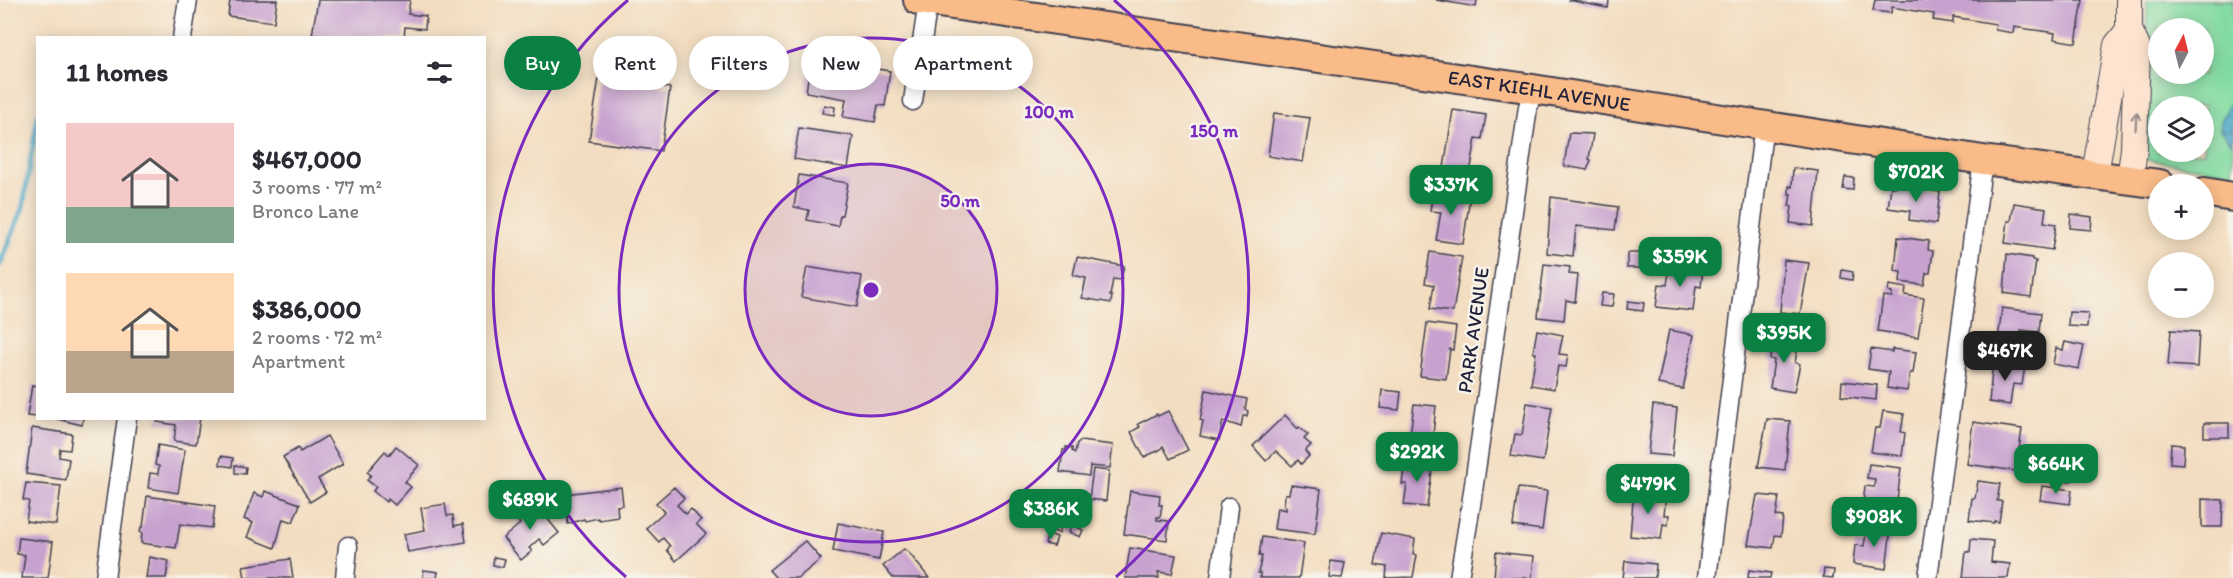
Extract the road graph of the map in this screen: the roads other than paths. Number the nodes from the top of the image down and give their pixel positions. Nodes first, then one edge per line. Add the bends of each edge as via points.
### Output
1 (188, 0) edge
2 (2129, 0) edge
3 (930, 1) edge
4 (2128, 30) junction
5 (182, 36) edge
6 (1533, 89) junction
7 (913, 100) dead end
8 (1764, 124) junction
9 (1983, 160) junction
10 (2095, 174) junction
11 (2130, 179) junction
12 (2148, 182) edge
13 (2214, 194) edge
14 (2233, 197) edge
15 (127, 420) edge
16 (1229, 507) dead end
17 (348, 546) dead end
18 (105, 578) edge
19 (345, 578) edge
20 (1220, 578) edge
21 (1459, 578) edge
22 (1707, 578) edge
23 (1928, 578) edge

1 - 5 street
2 - 4 street
3 - 6 main road, EAST KIEHL AVENUE
3 - 7 street
4 - 10 street via 2117,45
11 -> 4 street via 2137,47
6 - 8 main road, EAST KIEHL AVENUE
6 - 21 street, PARK AVENUE
8 - 9 main road, EAST KIEHL AVENUE
8 - 22 street
9 - 10 main road, EAST KIEHL AVENUE
9 - 23 street
10 - 11 main road, EAST KIEHL AVENUE
11 - 12 main road, EAST KIEHL AVENUE
13 - 14 main road
15 - 18 street
16 - 20 street
17 - 19 street

